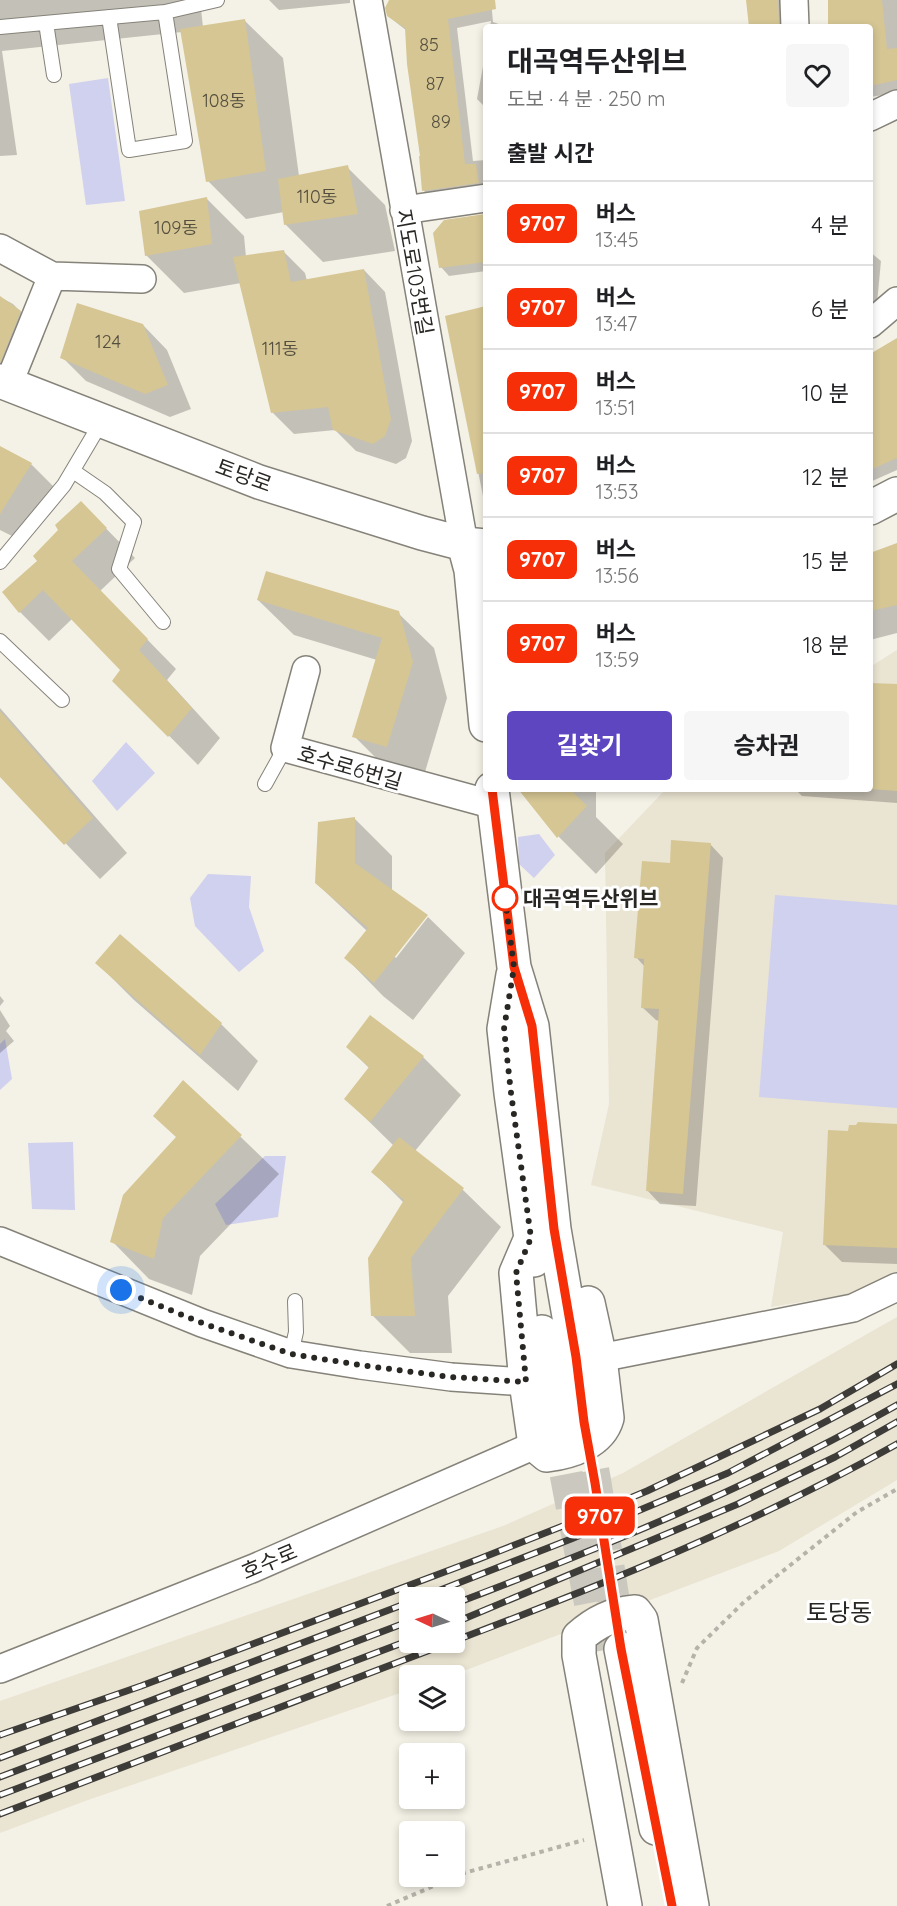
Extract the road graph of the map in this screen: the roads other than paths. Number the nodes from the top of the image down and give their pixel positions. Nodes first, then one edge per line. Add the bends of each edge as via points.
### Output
1 (216, 0) edge
2 (368, 0) edge
3 (794, 0) edge
4 (165, 12) junction
5 (109, 17) junction
6 (46, 23) junction
7 (795, 24) edge
8 (0, 27) edge
9 (54, 75) dead end
10 (897, 104) edge
11 (873, 116) edge
12 (483, 198) edge
13 (405, 210) junction
14 (0, 248) edge
15 (52, 276) junction
16 (142, 279) dead end
17 (897, 301) edge
18 (873, 321) edge
19 (4, 383) edge
20 (102, 421) junction
21 (73, 471) junction
22 (897, 494) edge
23 (873, 506) edge
24 (475, 545) edge
25 (0, 562) edge
26 (163, 622) dead end
27 (0, 641) edge
28 (306, 670) dead end
29 (483, 694) edge
30 (62, 700) dead end
31 (285, 748) junction
32 (265, 784) dead end
33 (493, 797) edge
34 (543, 1234) junction
35 (0, 1240) edge
36 (897, 1287) edge
37 (295, 1301) dead end
38 (291, 1354) junction
39 (600, 1358) junction
40 (526, 1382) junction
41 (559, 1431) junction
42 (0, 1669) edge
43 (625, 1906) edge
44 (645, 1906) edge
45 (672, 1906) edge
46 (692, 1906) edge

1 - 4 lane
2 - 13 street, 지도로103번길
3 - 7 street
4 - 5 lane
4 - 5 lane via 185,141 129,150
5 - 6 lane
6 - 8 lane
6 - 9 lane
10 - 11 street
12 - 13 street
13 - 24 street, 지도로103번길
14 - 15 street
15 - 16 street
15 - 19 street, 토당로
17 - 18 street
19 - 20 main road, 토당로
20 - 21 lane
20 - 24 main road, 토당로 via 259,482 422,533
21 - 25 lane
21 - 26 lane via 105,493 134,522 119,569
22 - 23 main road
24 - 29 main road via 471,570
27 - 30 lane
28 - 31 street, 호수로6번길
31 - 32 lane
31 - 33 street, 호수로6번길 via 453,795
33 - 34 main road via 514,967 532,1026
34 - 39 main road via 580,1268
34 - 40 main road via 516,1273
34 - 41 main road via 546,1366
35 - 38 street via 202,1323
36 - 39 street via 854,1308
37 - 38 lane via 296,1332
38 - 40 street via 440,1375
39 - 41 main road via 605,1425 581,1446 547,1455
40 - 41 main road
41 - 42 street, 호수로 via 254,1568
43 - 46 main road via 579,1655 579,1637 606,1618 635,1612 642,1620
44 - 45 main road via 610,1651

